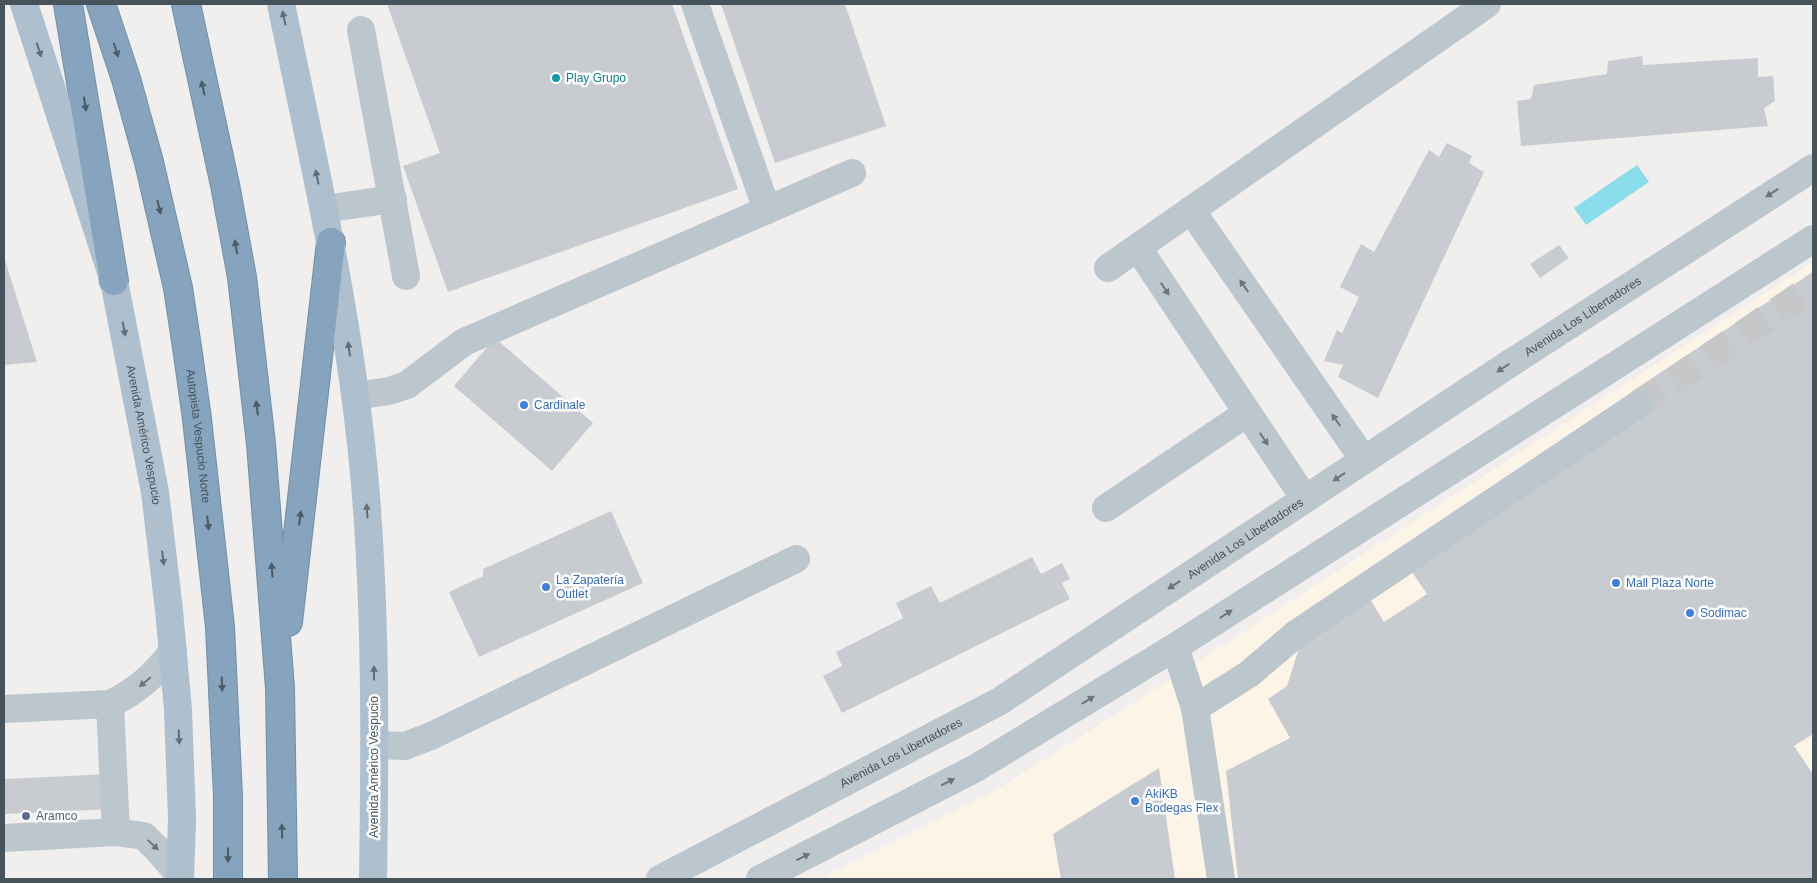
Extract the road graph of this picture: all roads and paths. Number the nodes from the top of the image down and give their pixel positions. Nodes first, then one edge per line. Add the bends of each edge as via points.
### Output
1 (24, 4) edge
2 (68, 4) edge
3 (101, 4) edge
4 (186, 4) edge
5 (281, 4) edge
6 (695, 4) edge
7 (1487, 4) edge
8 (361, 30) dead end
9 (1813, 168) edge
10 (852, 173) dead end
11 (393, 199) junction
12 (324, 209) junction
13 (767, 210) junction
14 (1191, 210) junction
15 (1813, 239) edge
16 (331, 242) junction
17 (1138, 248) junction
18 (1108, 268) dead end
19 (406, 276) dead end
20 (114, 281) junction
21 (355, 396) junction
22 (1638, 405) tunnel mouth
23 (1247, 413) junction
24 (1364, 460) junction
25 (1305, 499) junction
26 (1106, 508) dead end
27 (796, 559) dead end
28 (1175, 646) junction
29 (173, 650) junction
30 (280, 688) junction
31 (110, 704) junction
32 (1195, 708) junction
33 (4, 709) edge
34 (375, 745) junction
35 (116, 832) junction
36 (4, 838) edge
37 (180, 877) edge
38 (228, 879) edge
39 (283, 879) edge
40 (373, 879) edge
41 (660, 879) edge
42 (760, 879) edge
43 (1221, 879) edge

1 -> 20 main road, Avenida Américo Vespucio
2 -> 20 highway
3 -> 38 highway, Autopista Vespucio Norte via 149,162 178,288 187,345 220,627 228,796
30 -> 4 highway via 261,444 242,277
12 -> 5 main road, Avenida Américo Vespucio
6 - 13 street
7 - 14 street
8 - 11 street
9 -> 24 street, Avenida Los Libertadores
10 - 13 street
11 - 12 street
11 - 19 street
12 - 16 main road, Avenida Américo Vespucio
13 - 21 street via 464,342 407,385
14 - 17 street
24 -> 14 street
28 -> 15 street
21 -> 16 main road, Avenida Américo Vespucio
30 -> 16 highway
17 - 18 street
17 -> 23 street
20 -> 29 main road, Avenida Américo Vespucio via 155,492
34 -> 21 main road, Avenida Américo Vespucio via 371,570
22 - 32 street via 1296,634 1249,674
23 -> 25 street
23 - 26 street
24 -> 25 street, Avenida Los Libertadores
25 -> 41 street, Avenida Los Libertadores via 1000,701
27 - 34 street via 431,736 405,746
28 - 32 street
42 -> 28 street via 976,768
29 -> 31 street via 157,672 125,697
29 -> 37 main road, Avenida Américo Vespucio via 179,720
39 -> 30 highway
31 - 33 street
31 - 35 street
32 - 43 street
34 - 40 main road, Avenida Américo Vespucio
35 - 36 street
35 -> 37 street via 144,836

